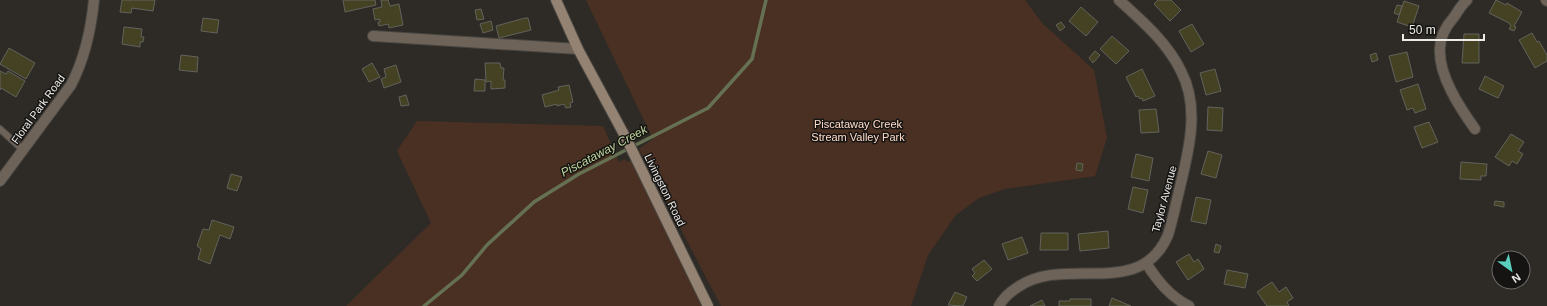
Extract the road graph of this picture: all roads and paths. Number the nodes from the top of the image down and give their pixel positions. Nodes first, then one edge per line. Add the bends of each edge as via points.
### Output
1 (94, 0) edge
2 (556, 0) edge
3 (1119, 0) edge
4 (1467, 0) edge
5 (373, 36) dead end
6 (578, 49) junction
7 (0, 129) edge
8 (1475, 130) dead end
9 (23, 150) junction
10 (0, 180) edge
11 (1146, 263) junction
12 (708, 306) edge
13 (999, 306) edge
14 (1189, 306) edge

1 - 9 street, Floral Park Road via 88,40 79,70 71,85
2 - 6 main road, Livingston Road
3 - 11 street, Taylor Avenue via 1163,44 1181,70 1190,96 1188,152 1173,220 1163,248
4 - 8 street via 1449,22 1440,48 1448,83 1457,104
5 - 6 street
6 - 12 main road, Livingston Road via 627,140
7 - 9 lane
9 - 10 street, Floral Park Road
11 - 13 street, Taylor Avenue via 1117,273 1061,273 1034,277 1011,292
11 - 14 street via 1175,298

